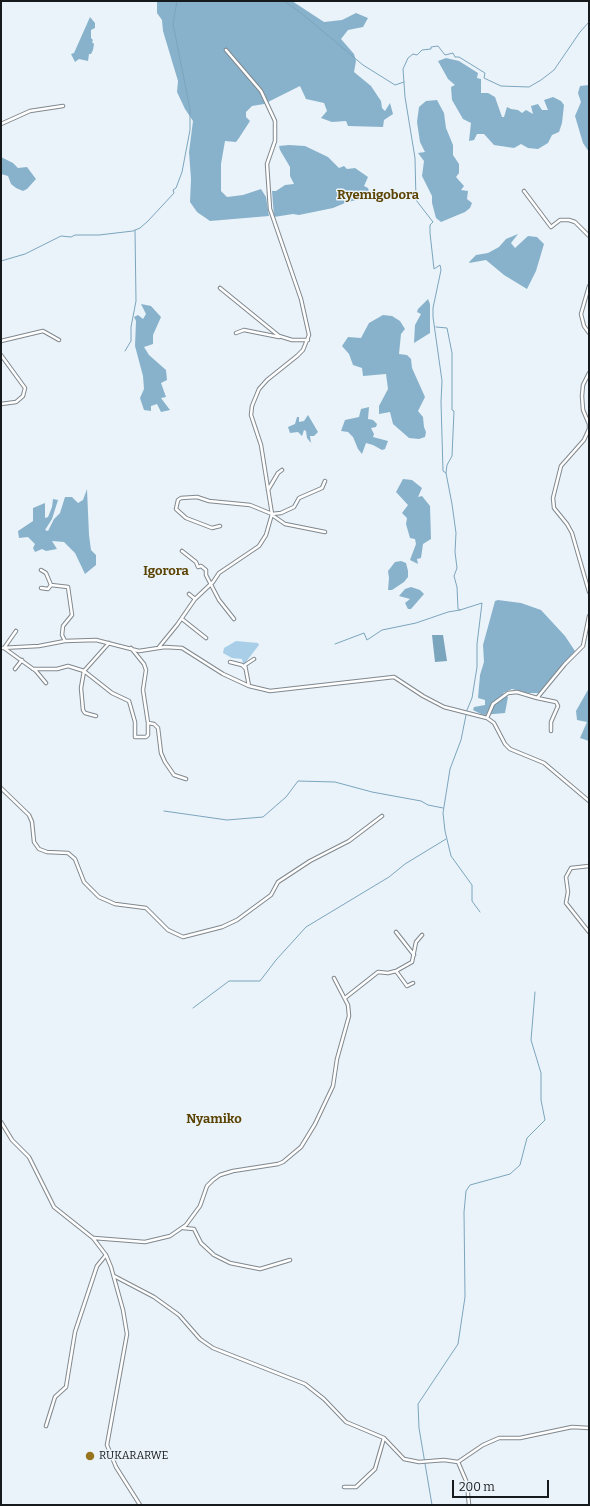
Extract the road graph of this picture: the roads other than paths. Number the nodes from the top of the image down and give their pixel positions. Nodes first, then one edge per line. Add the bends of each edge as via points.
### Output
1 (226, 50) dead end
2 (63, 106) dead end
3 (1, 124) edge
4 (524, 191) dead end
5 (589, 236) edge
6 (589, 286) edge
7 (220, 288) dead end
8 (236, 333) dead end
9 (589, 333) edge
10 (282, 337) junction
11 (59, 340) dead end
12 (308, 340) junction
13 (1, 341) edge
14 (1, 355) edge
15 (589, 373) edge
16 (1, 404) edge
17 (282, 470) dead end
18 (325, 481) dead end
19 (268, 491) junction
20 (272, 514) junction
21 (220, 526) dead end
22 (325, 532) dead end
23 (182, 551) dead end
24 (41, 570) dead end
25 (211, 584) junction
26 (51, 585) junction
27 (40, 588) dead end
28 (589, 592) edge
29 (189, 594) dead end
30 (195, 599) junction
31 (589, 616) edge
32 (234, 618) dead end
33 (182, 619) junction
34 (16, 631) dead end
35 (206, 638) dead end
36 (65, 641) junction
37 (109, 643) junction
38 (130, 647) junction
39 (159, 647) junction
40 (3, 648) edge
41 (254, 659) dead end
42 (22, 660) junction
43 (230, 662) dead end
44 (245, 668) junction
45 (15, 669) dead end
46 (33, 669) junction
47 (84, 671) junction
48 (46, 683) dead end
49 (249, 686) junction
50 (538, 698) junction
51 (96, 716) dead end
52 (487, 718) junction
53 (148, 723) junction
54 (551, 731) dead end
55 (186, 779) dead end
56 (1, 788) edge
57 (589, 801) edge
58 (382, 816) dead end
59 (589, 866) edge
60 (396, 932) dead end
61 (589, 932) edge
62 (422, 935) dead end
63 (415, 956) junction
64 (396, 971) junction
65 (334, 978) dead end
66 (413, 983) dead end
67 (345, 998) junction
68 (1, 1122) edge
69 (183, 1228) junction
70 (93, 1238) junction
71 (106, 1255) junction
72 (290, 1260) dead end
73 (114, 1276) junction
74 (46, 1426) dead end
75 (589, 1428) edge
76 (384, 1438) junction
77 (458, 1462) junction
78 (344, 1487) dead end
79 (140, 1505) edge
80 (469, 1505) edge

1 - 12 street via 261,91 275,121 275,141 267,164 270,209 301,299 308,324
2 - 3 street via 30,111
4 - 5 street via 551,227 560,220 569,220
6 - 9 street via 581,314
7 - 10 street
8 - 10 street via 244,330
10 - 12 street
11 - 13 street via 43,331
12 - 19 street via 297,356 259,389 252,406
14 - 16 street via 25,388 24,396 16,402
15 - 28 street via 583,385 582,396 589,429 584,440 561,466 553,498 554,508 572,533
17 - 19 street
18 - 20 street via 322,488 300,498 294,507
19 - 20 street
20 - 21 street via 250,505 209,501 197,497 178,500 176,509 186,518 212,528
20 - 22 street via 285,524
20 - 25 street via 266,535 259,546 223,569
23 - 25 street via 196,562 198,568 201,566 206,570
24 - 26 street via 46,573
25 - 30 street
25 - 32 street via 219,600
26 - 27 street via 48,589
26 - 36 street via 68,587 70,595 72,614 63,626
29 - 30 street
30 - 33 street
31 - 50 street via 583,646
33 - 35 street
33 - 39 street
34 - 40 street
36 - 37 street via 96,640
36 - 40 street via 39,646
37 - 38 street
37 - 47 street
38 - 39 street via 139,651
38 - 53 street via 146,670 143,698
39 - 49 street via 182,648 223,674
40 - 42 street
41 - 44 street via 245,665
42 - 45 street
42 - 46 street
43 - 44 street
44 - 49 street
46 - 47 street via 57,669 68,666
46 - 48 street
47 - 51 street via 80,688 83,710
47 - 53 street via 112,693 129,701 135,722 135,737 148,735
49 - 52 street via 259,690 276,691 394,677 444,707
50 - 52 street via 517,692 508,693 493,704
50 - 54 street via 556,702 558,706 550,722
52 - 57 street via 494,723 510,749 547,766
53 - 55 street via 158,728 161,753 167,766 174,775
56 - 58 street via 29,815 34,842 39,849 68,853 75,859 84,882 99,897 115,904 146,908 168,930 183,937 222,927 237,920 272,895 278,882 310,861 349,841
59 - 61 street via 571,868 566,877 566,903
60 - 63 street
62 - 63 street via 416,942
63 - 64 street via 412,962
64 - 66 street via 407,986
64 - 67 street via 378,972
65 - 67 street
67 - 69 street via 350,1012 334,1081 303,1144 278,1164 220,1175 207,1186 200,1206
68 - 70 street via 12,1140 29,1157 54,1207
69 - 70 street via 164,1238 145,1242
69 - 72 street via 194,1230 209,1251 230,1263 260,1269
70 - 71 street
71 - 73 street
71 - 74 street via 97,1266 75,1332 66,1387 55,1396
73 - 76 street via 179,1315 200,1339 213,1348 305,1384 346,1422
73 - 79 street via 127,1334 107,1445 116,1467
75 - 77 street via 572,1427 520,1438 499,1438 483,1445
76 - 77 street via 404,1459 419,1462
76 - 78 street via 375,1469 356,1487
77 - 80 street via 467,1483

